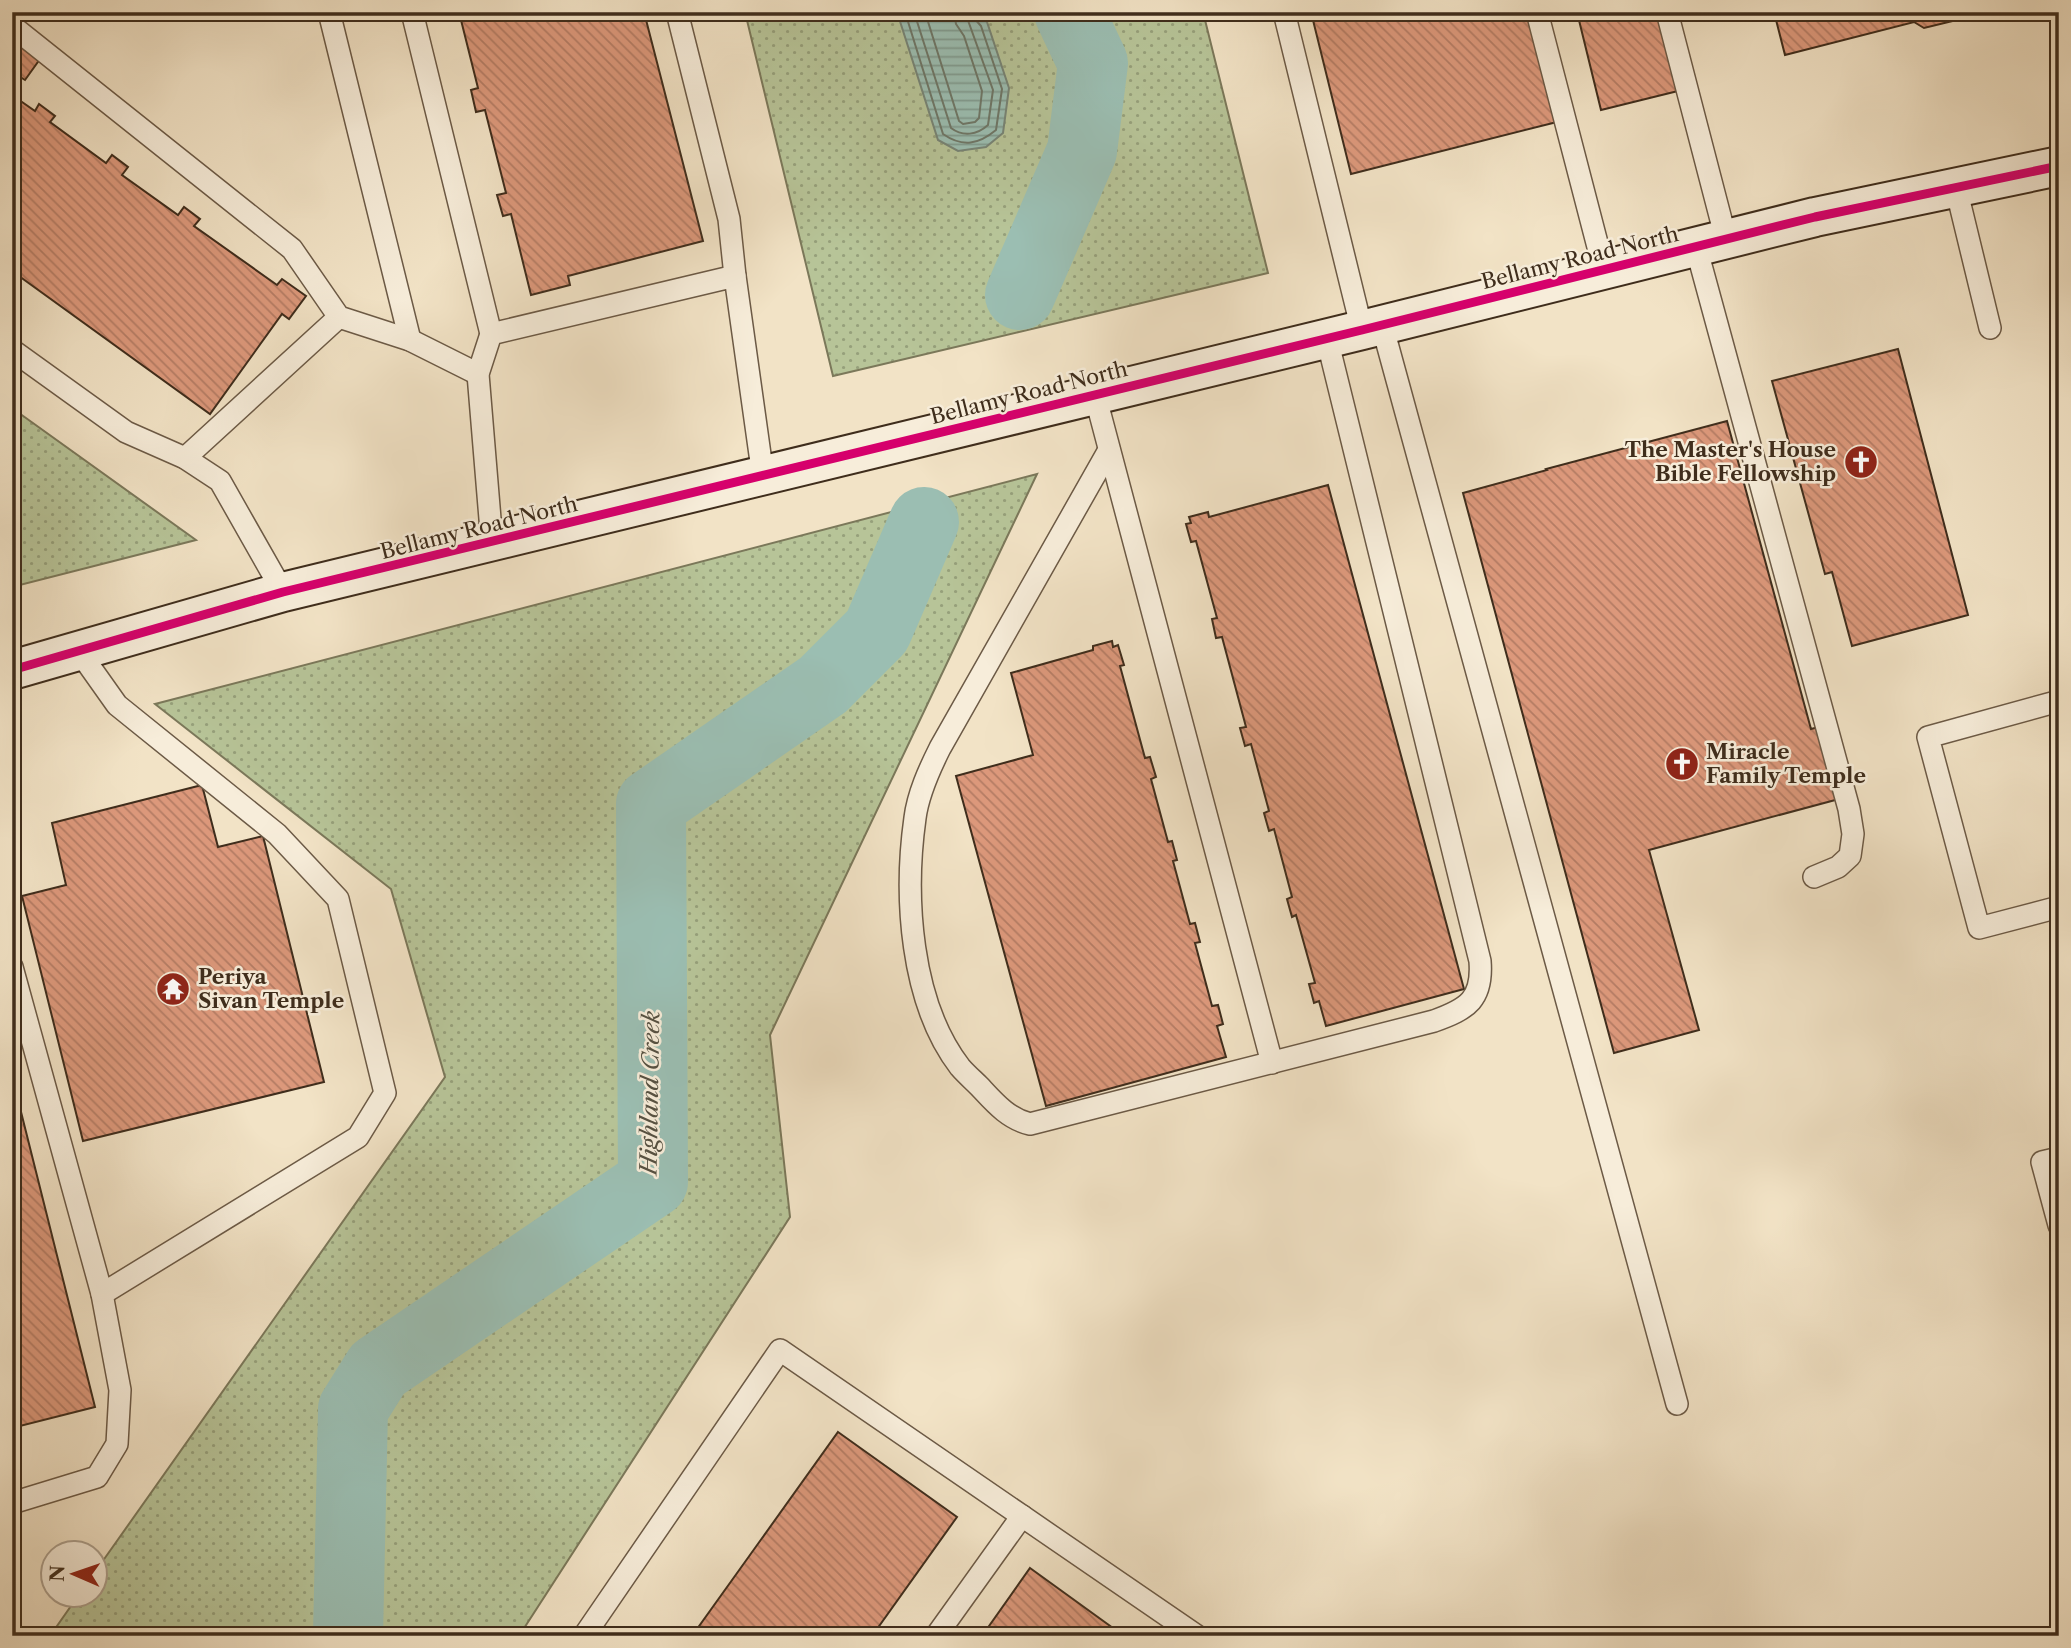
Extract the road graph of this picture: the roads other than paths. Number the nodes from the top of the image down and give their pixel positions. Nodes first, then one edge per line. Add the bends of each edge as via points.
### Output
1 (329, 12) edge
2 (412, 12) edge
3 (677, 12) edge
4 (1284, 12) edge
5 (1537, 12) edge
6 (1667, 12) edge
7 (12, 26) edge
8 (2059, 166) edge
9 (1956, 187) junction
10 (1711, 243) junction
11 (1604, 270) junction
12 (734, 276) junction
13 (339, 317) junction
14 (1990, 328) dead end
15 (1357, 332) junction
16 (491, 334) junction
17 (410, 340) junction
18 (12, 350) edge
19 (478, 374) junction
20 (1095, 395) junction
21 (1110, 450) junction
22 (185, 458) junction
23 (763, 476) junction
24 (492, 543) junction
25 (283, 592) junction
26 (78, 650) junction
27 (12, 670) edge
28 (2059, 701) edge
29 (1814, 877) dead end
30 (2059, 907) edge
31 (12, 967) edge
32 (1272, 1063) junction
33 (2059, 1158) edge
34 (2059, 1225) edge
35 (102, 1294) junction
36 (1676, 1404) dead end
37 (12, 1503) edge
38 (1022, 1516) junction
39 (584, 1636) edge
40 (936, 1636) edge
41 (1197, 1636) edge

1 - 17 lane
2 - 16 lane
3 - 12 lane via 729,219
4 - 15 lane
5 - 11 lane
6 - 10 lane
7 - 13 lane via 292,249
8 - 9 street, Bellamy Road North
9 - 10 street, Bellamy Road North
9 - 14 lane
10 - 11 street, Bellamy Road North
10 - 29 lane via 1849,809 1850,856
11 - 15 street, Bellamy Road North
12 - 16 lane
12 - 23 lane
13 - 17 lane
13 - 22 lane
15 - 20 street, Bellamy Road North
15 - 32 lane via 1481,975 1473,1001 1448,1016
15 - 36 lane
16 - 19 lane
17 - 19 lane
18 - 22 lane via 125,432
19 - 24 lane
20 - 21 lane
20 - 23 street, Bellamy Road North
21 - 32 lane
21 - 32 lane via 940,748 922,788 911,867 911,927 921,982 937,1028 960,1066 1004,1111 1030,1124
22 - 25 lane via 220,481
23 - 24 street, Bellamy Road North
24 - 25 street, Bellamy Road North
25 - 26 street, Bellamy Road North
26 - 27 street, Bellamy Road North
26 - 35 lane via 117,705 277,834 338,899 385,1093 358,1137
28 - 30 lane via 1928,737 1979,928
31 - 35 lane
33 - 34 lane via 2042,1162
35 - 37 lane via 120,1390 117,1444 97,1477
38 - 39 lane via 780,1350
38 - 40 lane
38 - 41 lane

